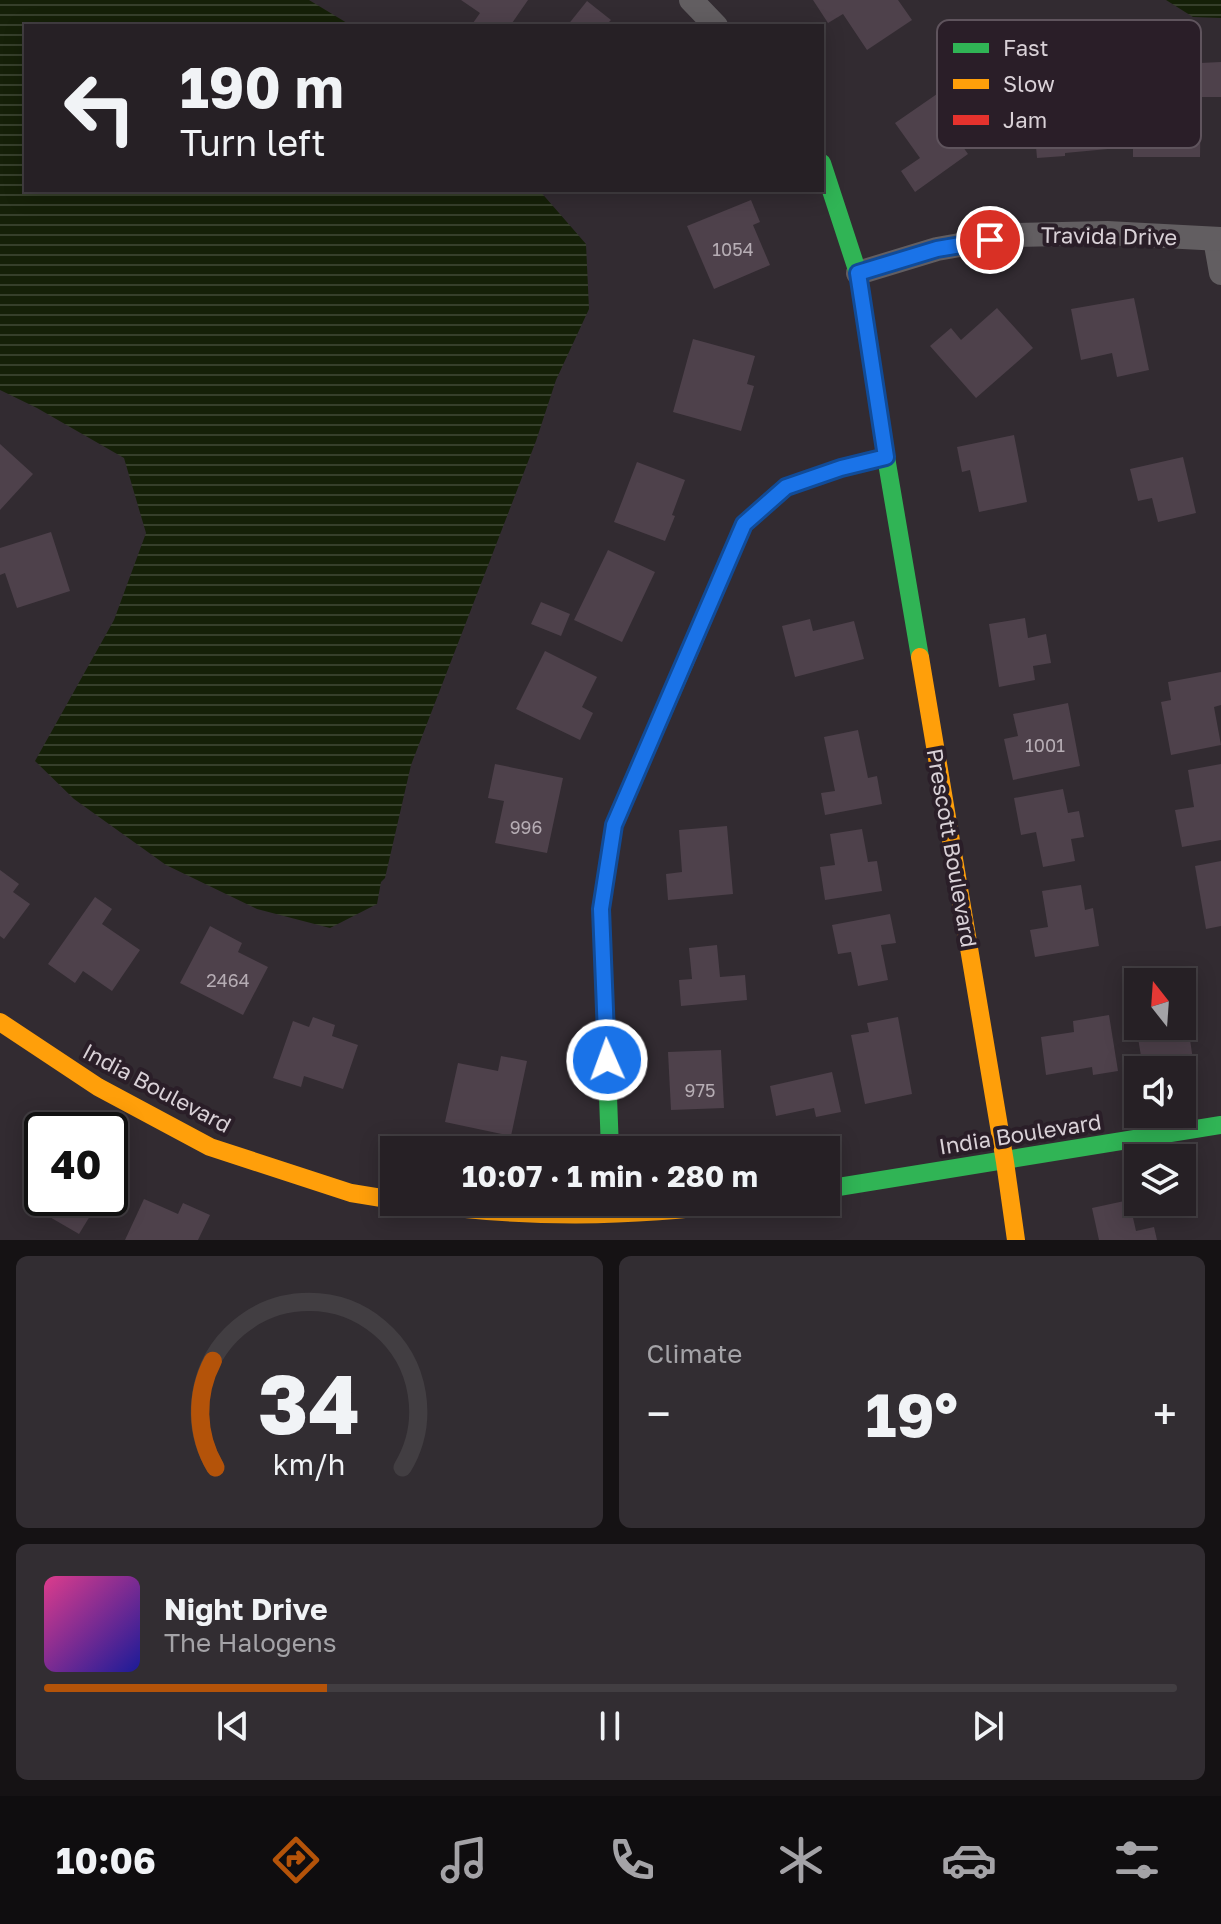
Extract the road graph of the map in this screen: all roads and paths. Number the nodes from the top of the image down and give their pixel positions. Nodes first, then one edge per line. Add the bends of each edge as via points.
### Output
1 (691, 0) edge
2 (714, 24) edge
3 (824, 169) edge
4 (1218, 239) edge
5 (858, 273) junction
6 (1221, 273) edge
7 (886, 457) junction
8 (0, 1022) edge
9 (1221, 1125) edge
10 (609, 1136) edge
11 (1005, 1162) junction
12 (840, 1187) edge
13 (380, 1198) edge
14 (1016, 1240) edge

1 - 2 street
3 - 5 street
4 - 5 street, Travida Drive via 1016,235 937,249
4 - 6 street
5 - 7 street, Prescott Boulevard
7 - 10 street via 786,487 744,524 614,825 601,909
7 - 11 street, Prescott Boulevard
8 - 13 street, India Boulevard via 98,1087 210,1147
9 - 11 street, India Boulevard
11 - 12 street, India Boulevard
11 - 14 street, Prescott Boulevard

